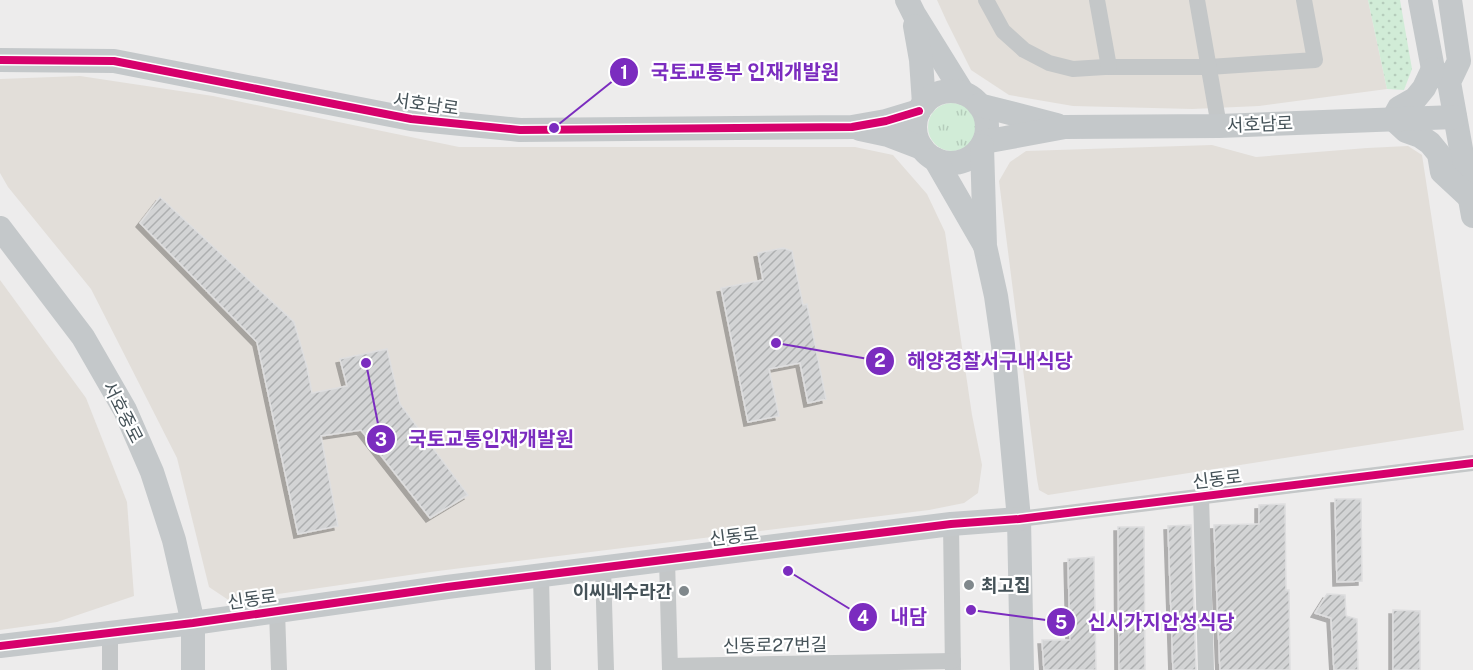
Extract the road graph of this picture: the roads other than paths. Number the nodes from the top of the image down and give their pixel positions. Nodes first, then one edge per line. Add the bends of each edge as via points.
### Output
1 (986, 0) edge
2 (1097, 0) edge
3 (1197, 0) edge
4 (1304, 0) edge
5 (1420, 0) edge
6 (1450, 0) edge
7 (910, 7) edge
8 (0, 60) edge
9 (1109, 67) junction
10 (1209, 67) junction
11 (1441, 76) junction
12 (971, 99) junction
13 (921, 108) junction
14 (1455, 117) junction
15 (1393, 119) junction
16 (1219, 126) junction
17 (852, 127) junction
18 (1065, 128) junction
19 (983, 144) junction
20 (929, 154) junction
21 (1471, 207) edge
22 (0, 228) edge
23 (985, 246) junction
24 (1473, 463) edge
25 (1201, 496) junction
26 (1019, 519) junction
27 (951, 524) junction
28 (667, 560) junction
29 (603, 568) junction
30 (541, 576) junction
31 (277, 611) junction
32 (193, 623) junction
33 (110, 633) junction
34 (0, 646) edge
35 (953, 666) edge
36 (670, 668) edge
37 (110, 670) edge
38 (194, 670) edge
39 (279, 670) edge
40 (543, 670) edge
41 (606, 670) edge
42 (1022, 670) edge
43 (1206, 670) edge

1 - 9 street via 1003,31 1024,50 1049,63 1073,69
2 - 9 street
3 - 10 street
4 - 10 street via 1315,60
5 - 11 street
6 - 11 street via 1460,61
7 - 12 street
7 - 13 street via 921,60
8 - 17 street, 서호남로 via 114,61 411,119 520,130
9 - 10 street
10 - 16 street
11 - 14 street
11 - 15 street via 1399,108
12 - 13 street via 951,91 929,99
12 - 18 street
12 - 19 street via 983,111 987,123
13 - 17 street via 886,121
13 - 20 street via 916,122 917,138
14 - 15 street, 서호남로
14 - 21 street
15 - 16 street, 서호남로
15 - 21 street via 1406,131 1430,142 1439,154 1442,172
16 - 18 street, 서호남로
17 - 20 street via 888,135
18 - 19 street
19 - 20 street via 975,155 961,162 949,163
19 - 23 street
20 - 23 street
22 - 32 street, 서호중로 via 83,337 125,410 152,472 174,540
23 - 26 street via 1003,345
24 - 25 street, 신동로
25 - 26 street, 신동로
25 - 43 street
26 - 27 street, 신동로
26 - 42 street
27 - 28 street, 신동로
27 - 35 street, 신동로27번길
28 - 29 street, 신동로
28 - 36 street, 신동로27번길
29 - 30 street, 신동로
29 - 41 street
30 - 31 street, 신동로
30 - 40 street
31 - 32 street, 신동로
31 - 39 street
32 - 33 street, 신동로
32 - 38 street, 서호중로
33 - 34 street, 신동로
33 - 37 street
35 - 36 street, 신동로27번길

